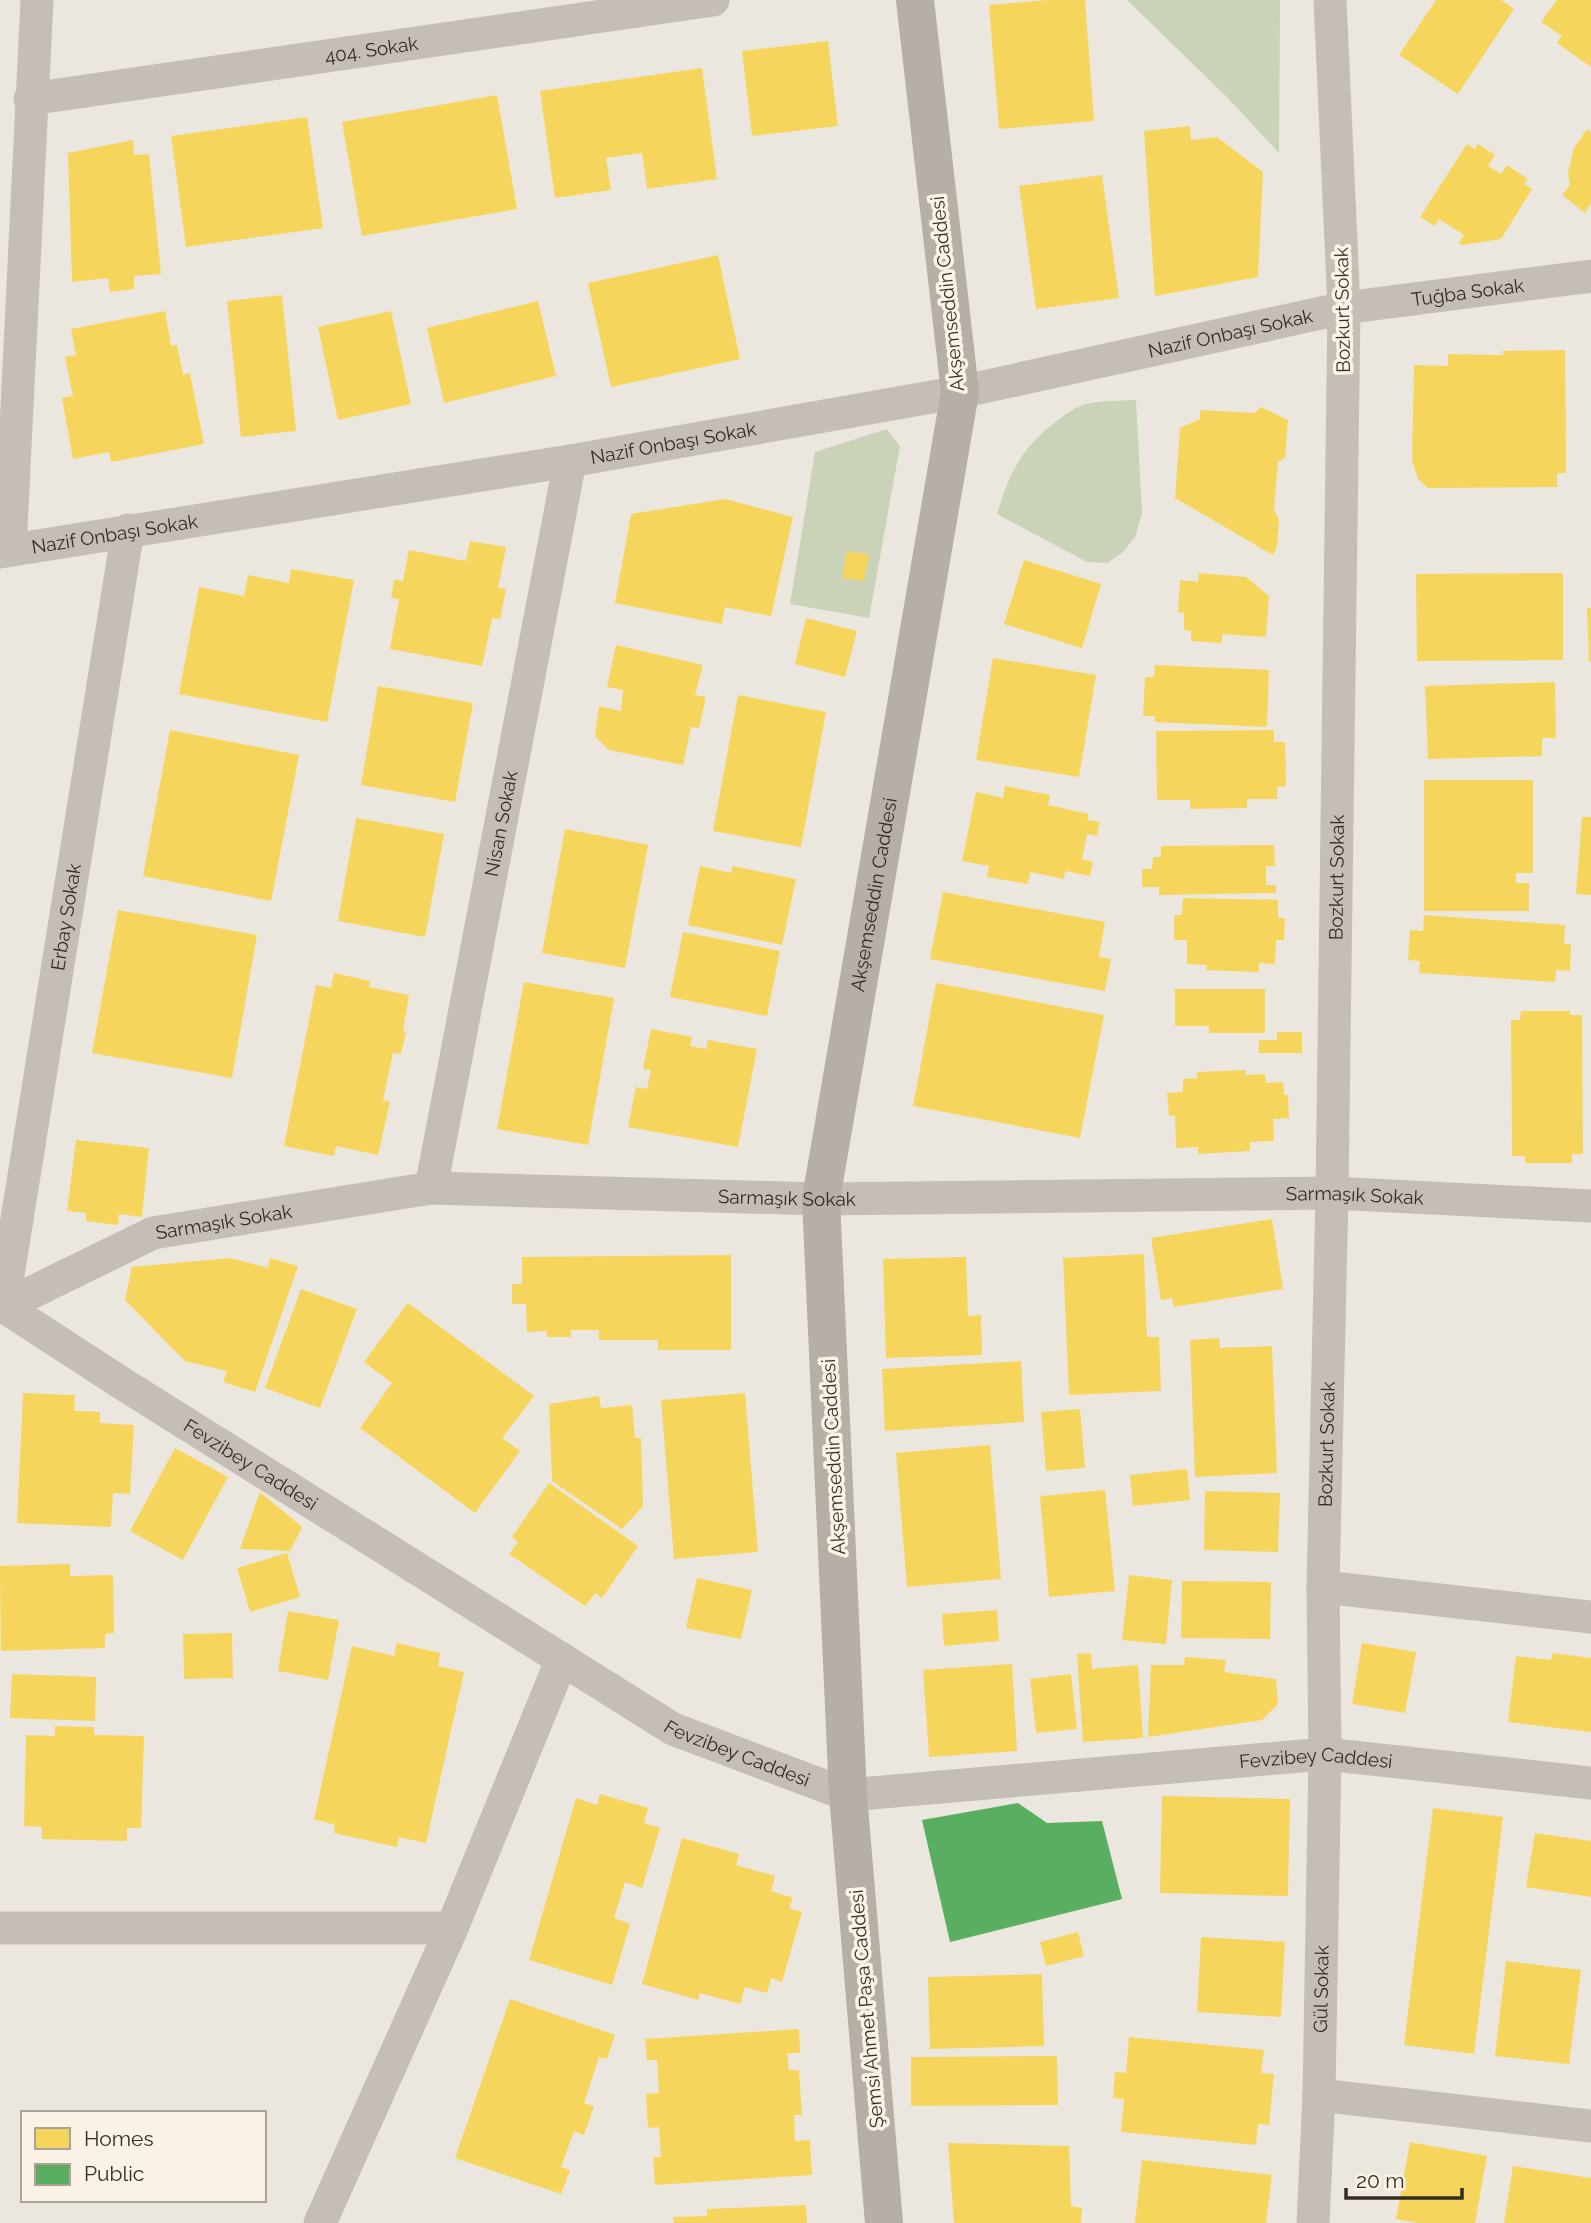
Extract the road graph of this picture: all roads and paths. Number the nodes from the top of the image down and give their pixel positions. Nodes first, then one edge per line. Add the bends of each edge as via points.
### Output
1 (37, 0) edge
2 (713, 0) edge
3 (915, 0) edge
4 (1330, 0) edge
5 (30, 99) junction
6 (1591, 276) edge
7 (1344, 308) junction
8 (960, 392) junction
9 (570, 461) junction
10 (128, 530) junction
11 (5, 551) edge
12 (431, 1188) junction
13 (1332, 1193) junction
14 (821, 1199) junction
15 (1591, 1206) edge
16 (2, 1307) edge
17 (1323, 1587) junction
18 (1591, 1617) edge
19 (562, 1659) junction
20 (1325, 1754) junction
21 (1591, 1783) edge
22 (848, 1795) junction
23 (0, 1928) edge
24 (452, 1928) junction
25 (1319, 2095) junction
26 (1591, 2126) edge
27 (320, 2223) edge
28 (884, 2223) edge
29 (1313, 2223) edge

1 - 5 street
2 - 5 street, 404. Sokak
3 - 8 main road, Akşemseddin Caddesi
4 - 7 street, Bozkurt Sokak
5 - 11 street
6 - 7 street, Tuğba Sokak
7 - 8 street, Nazif Onbaşı Sokak
7 - 13 street, Bozkurt Sokak
8 - 9 street, Nazif Onbaşı Sokak
8 - 14 main road, Akşemseddin Caddesi
9 - 10 street, Nazif Onbaşı Sokak
9 - 12 street, Nisan Sokak
10 - 11 street, Nazif Onbaşı Sokak
10 - 16 street, Erbay Sokak
12 - 14 street, Sarmaşık Sokak
12 - 16 street, Sarmaşık Sokak via 153,1233
13 - 14 street, Sarmaşık Sokak
13 - 15 street, Sarmaşık Sokak
13 - 17 street, Bozkurt Sokak
14 - 22 main road, Akşemseddin Caddesi
16 - 19 street, Fevzibey Caddesi
17 - 18 street
17 - 20 street, Bozkurt Sokak
19 - 22 street, Fevzibey Caddesi via 673,1729
19 - 24 street
20 - 21 street, Fevzibey Caddesi
20 - 22 street, Fevzibey Caddesi
20 - 25 street, Gül Sokak
22 - 28 main road, Şemsi Ahmet Paşa Caddesi
23 - 24 street
24 - 27 street
25 - 26 street
25 - 29 street, Gül Sokak

